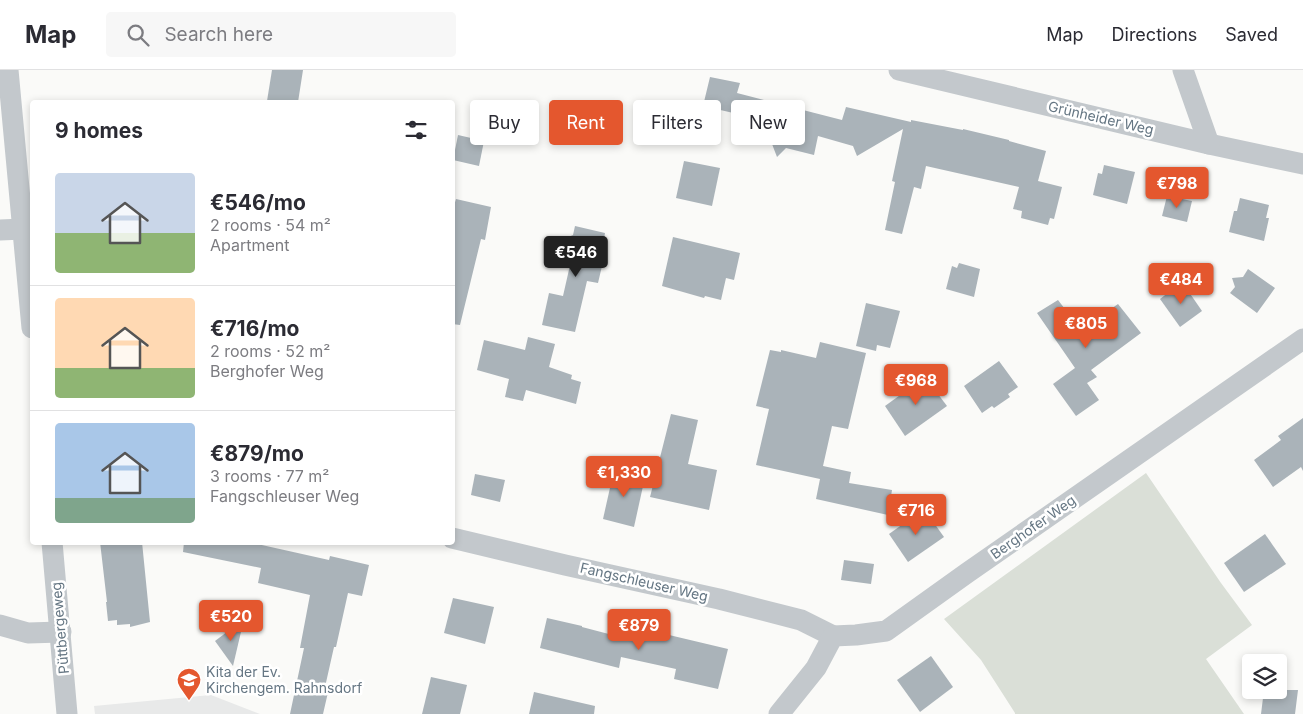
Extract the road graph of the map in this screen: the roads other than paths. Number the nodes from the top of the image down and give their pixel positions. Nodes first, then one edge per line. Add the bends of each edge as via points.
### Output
1 (8, 70) edge
2 (899, 70) edge
3 (1183, 70) edge
4 (1209, 144) junction
5 (1303, 164) edge
6 (23, 229) junction
7 (0, 230) edge
8 (30, 306) edge
9 (1303, 339) edge
10 (455, 539) edge
11 (52, 545) edge
12 (0, 625) edge
13 (61, 632) junction
14 (833, 636) junction
15 (67, 714) edge
16 (779, 714) edge

1 - 6 street
2 - 4 street, Grünheider Weg
3 - 4 street
4 - 5 street, Grünheider Weg
6 - 7 street
6 - 8 street
9 - 14 street, Berghofer Weg via 886,631
10 - 14 street, Fangschleuser Weg via 801,620
11 - 13 street, Püttbergeweg
12 - 13 street via 28,633
13 - 15 street, Püttbergeweg
14 - 16 street via 816,668

